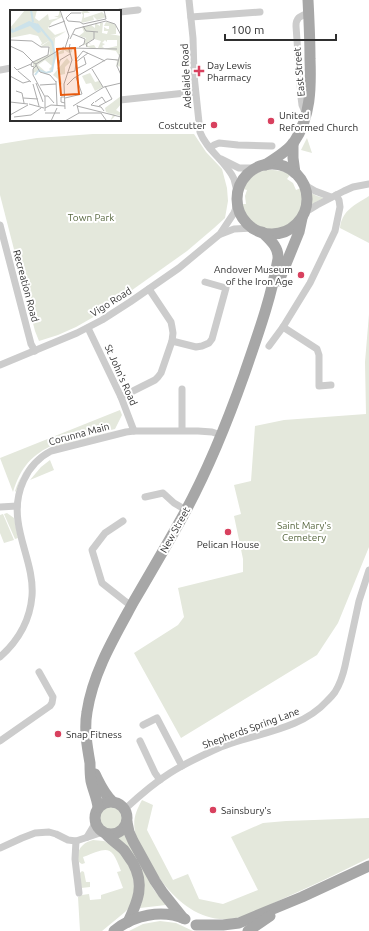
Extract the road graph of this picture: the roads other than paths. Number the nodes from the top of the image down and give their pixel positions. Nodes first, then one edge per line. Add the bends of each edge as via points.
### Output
1 (189, 0) edge
2 (308, 0) edge
3 (138, 10) dead end
4 (121, 12) edge
5 (260, 12) dead end
6 (191, 17) junction
7 (10, 68) edge
8 (0, 70) edge
9 (195, 92) junction
10 (121, 100) edge
11 (293, 143) junction
12 (272, 146) dead end
13 (210, 148) junction
14 (219, 158) junction
15 (260, 167) junction
16 (295, 173) junction
17 (303, 184) junction
18 (369, 184) edge
19 (237, 192) junction
20 (333, 196) junction
21 (237, 205) junction
22 (303, 215) junction
23 (0, 225) edge
24 (257, 230) junction
25 (220, 234) junction
26 (205, 282) dead end
27 (149, 289) junction
28 (270, 296) junction
29 (283, 327) junction
30 (88, 328) junction
31 (172, 340) junction
32 (269, 346) dead end
33 (35, 351) junction
34 (0, 365) edge
35 (331, 385) dead end
36 (182, 389) dead end
37 (121, 397) junction
38 (182, 430) junction
39 (134, 431) junction
40 (221, 435) junction
41 (145, 497) dead end
42 (17, 506) junction
43 (0, 507) edge
44 (186, 510) junction
45 (123, 521) dead end
46 (369, 570) edge
47 (132, 605) junction
48 (0, 657) edge
49 (39, 672) dead end
50 (143, 726) dead end
51 (0, 741) edge
52 (140, 741) dead end
53 (90, 763) junction
54 (182, 766) junction
55 (160, 780) junction
56 (113, 802) junction
57 (98, 808) junction
58 (125, 809) junction
59 (95, 821) junction
60 (127, 822) junction
61 (104, 833) junction
62 (87, 837) junction
63 (76, 841) junction
64 (0, 848) edge
65 (369, 866) edge
66 (79, 893) dead end
67 (302, 897) junction
68 (183, 918) junction
69 (128, 922) junction
70 (200, 928) edge
71 (114, 931) edge
72 (248, 931) edge

1 - 6 street, Adelaide Road
2 - 11 main road, East Street via 310,97 302,126
3 - 4 street
5 - 6 street
6 - 9 street, Adelaide Road
7 - 8 street
9 - 10 street
9 - 13 street, Adelaide Road via 200,132
11 - 15 main road, East Street
11 - 16 main road, East Street
12 - 13 street via 219,143
13 - 14 street, Adelaide Road
14 - 15 street, Adelaide Road via 239,168
14 - 19 street, Adelaide Road via 232,175
15 - 16 main road via 281,166
15 - 19 main road via 251,171
16 - 17 main road
17 - 20 street via 314,191
17 - 22 main road via 307,198
18 - 20 street via 347,189
19 - 21 main road
20 - 22 street
20 - 29 street via 339,200 340,207 335,231 310,283
21 - 24 main road via 243,219
21 - 25 street, Vigo Road
22 - 24 main road via 294,226 284,231 272,233
22 - 28 main road, New Street via 299,232
23 - 33 street, Recreation Road
24 - 25 street, Vigo Road via 234,230
24 - 28 main road, New Street via 273,244 278,255
25 - 27 street, Vigo Road
26 - 31 street via 230,289 212,339 196,347
27 - 30 street, Vigo Road
27 - 31 street via 171,322
28 - 40 main road, New Street via 248,365
29 - 32 street
29 - 35 street via 317,349 319,355 316,386
30 - 33 street, Vigo Road
30 - 37 street, St John's Road
31 - 37 street via 158,377
33 - 34 street, Vigo Road
36 - 38 street
37 - 39 street, St John's Road
38 - 39 street, Corunna Main
38 - 40 street, Corunna Main
39 - 42 street, Corunna Main via 46,454 27,473 21,485
40 - 44 main road, New Street
41 - 44 street via 163,493
42 - 43 street
42 - 48 street, Corunna Main via 17,520 30,568 32,596 24,627
44 - 47 main road, New Street
45 - 47 street via 105,533 92,550 102,583
46 - 54 street, Shepherds Spring Lane via 358,601 342,676 334,693 322,706 308,717 291,725 215,749
47 - 53 main road, New Street via 106,655 89,700 85,726
49 - 51 street via 53,697 50,706
50 - 54 street via 157,718
52 - 55 street
53 - 56 main road, New Street via 101,787
53 - 57 main road, New Street
54 - 55 street, Shepherds Spring Lane
55 - 58 street, Shepherds Spring Lane
56 - 57 main road via 105,803
56 - 58 main road, New Street
57 - 59 main road, New Street
58 - 60 main road
59 - 61 main road
59 - 62 street
60 - 61 main road via 119,832
60 - 68 main road via 133,841 155,881
61 - 62 street
61 - 69 main road via 125,852 139,879 137,901
62 - 63 street
63 - 64 street via 42,832 28,835
63 - 66 street via 75,859
65 - 67 main road
67 - 70 main road via 239,923
67 - 72 main road
68 - 69 main road via 160,913
68 - 70 main road
69 - 71 main road

